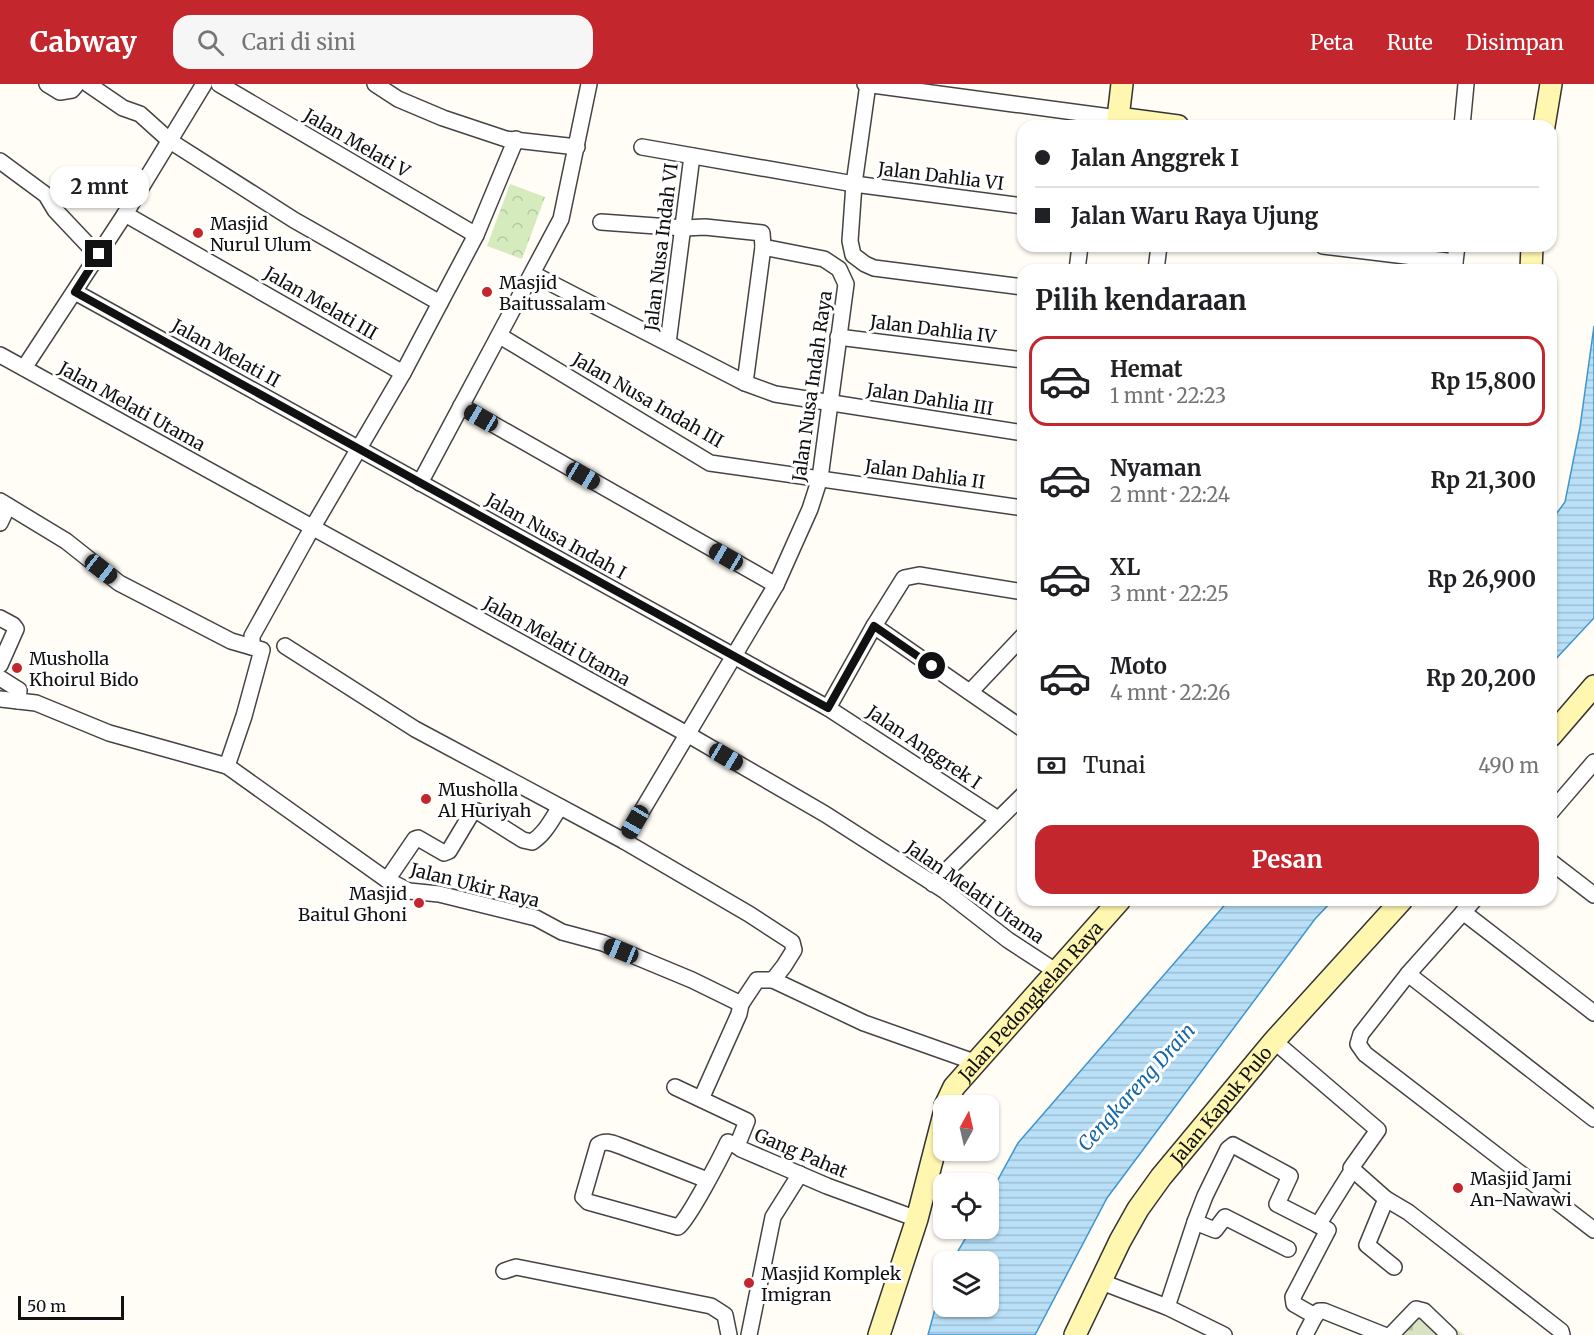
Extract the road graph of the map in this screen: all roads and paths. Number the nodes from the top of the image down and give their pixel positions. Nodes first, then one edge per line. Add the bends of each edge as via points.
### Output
1 (47, 84) edge
2 (77, 84) edge
3 (88, 84) edge
4 (204, 84) edge
5 (219, 84) edge
6 (375, 84) edge
7 (589, 84) edge
8 (867, 84) edge
9 (1122, 84) edge
10 (1466, 84) edge
11 (1551, 84) edge
12 (1118, 118) junction
13 (1132, 120) edge
14 (1463, 120) edge
15 (1545, 120) edge
16 (516, 139) junction
17 (170, 141) junction
18 (577, 147) junction
19 (642, 147) dead end
20 (692, 156) junction
21 (0, 161) edge
22 (854, 184) junction
23 (1017, 205) edge
24 (125, 214) junction
25 (601, 222) dead end
26 (684, 228) junction
27 (476, 235) junction
28 (763, 247) junction
29 (1362, 252) edge
30 (99, 254) junction
31 (1441, 264) edge
32 (532, 274) junction
33 (1017, 286) edge
34 (75, 292) junction
35 (440, 303) junction
36 (500, 336) junction
37 (838, 338) junction
38 (668, 343) junction
39 (0, 355) edge
40 (1017, 359) edge
41 (24, 368) junction
42 (403, 373) junction
43 (745, 383) junction
44 (831, 403) junction
45 (461, 406) junction
46 (1017, 432) edge
47 (359, 448) junction
48 (820, 478) junction
49 (420, 483) junction
50 (4, 503) edge
51 (1017, 507) edge
52 (0, 523) edge
53 (312, 528) junction
54 (776, 585) junction
55 (1017, 591) edge
56 (0, 618) edge
57 (874, 626) junction
58 (1017, 642) edge
59 (285, 646) dead end
60 (252, 647) junction
61 (734, 657) junction
62 (0, 665) edge
63 (0, 678) edge
64 (1594, 686) edge
65 (970, 692) junction
66 (0, 699) edge
67 (18, 701) junction
68 (828, 708) junction
69 (1017, 725) edge
70 (1557, 729) edge
71 (687, 734) junction
72 (227, 766) junction
73 (1593, 766) edge
74 (1017, 801) edge
75 (1557, 805) edge
76 (560, 807) junction
77 (998, 819) junction
78 (624, 841) junction
79 (1557, 867) edge
80 (387, 880) junction
81 (933, 884) junction
82 (1594, 895) edge
83 (1115, 906) edge
84 (1397, 906) edge
85 (1469, 906) edge
86 (1057, 972) junction
87 (1408, 974) junction
88 (773, 980) junction
89 (741, 1004) junction
90 (1594, 1013) edge
91 (1274, 1041) junction
92 (977, 1063) junction
93 (675, 1087) dead end
94 (950, 1095) edge
95 (701, 1099) junction
96 (1594, 1119) edge
97 (737, 1146) junction
98 (933, 1158) edge
99 (1353, 1169) junction
100 (800, 1174) junction
101 (707, 1180) junction
102 (1386, 1199) junction
103 (918, 1219) junction
104 (1195, 1222) junction
105 (1318, 1225) junction
106 (1594, 1230) edge
107 (1288, 1249) dead end
108 (1394, 1267) dead end
109 (504, 1270) dead end
110 (1099, 1281) junction
111 (1167, 1307) junction
112 (1315, 1316) junction
113 (729, 1335) edge
114 (749, 1335) edge
115 (879, 1335) edge
116 (1075, 1335) edge
117 (1224, 1335) edge
118 (1305, 1335) edge
119 (1384, 1335) edge
120 (1391, 1335) edge
121 (1449, 1335) edge
122 (1562, 1335) edge

1 - 2 street via 60,92 72,90
3 - 17 street via 123,108 140,114
4 - 17 street
5 - 27 street, Jalan Melati V
6 - 16 street via 398,99 443,118
7 - 18 street
8 - 12 street
8 - 22 street
9 - 12 main road
10 - 14 street
11 - 15 main road
12 - 13 main road
16 - 18 street
16 - 27 street
17 - 24 street
17 - 35 street via 294,219
18 - 32 street via 561,219
19 - 20 street, Jalan Dahlia VI
20 - 22 street, Jalan Dahlia VI
20 - 26 street, Jalan Nusa Indah VI
21 - 30 street via 46,195
22 - 23 street, Jalan Dahlia VI
22 - 33 street via 851,249 859,260 874,268
24 - 30 street
24 - 42 street, Jalan Melati III
25 - 26 street
26 - 28 street via 705,226 762,233
26 - 38 street, Jalan Nusa Indah VI
27 - 35 street
28 - 37 street, Jalan Nusa Indah Raya via 824,259 839,269 846,284
28 - 43 street
29 - 31 street
30 - 34 street
32 - 36 street
32 - 38 street, Jalan Dahlia III
34 - 41 street
34 - 47 street, Jalan Melati II
35 - 42 street
36 - 45 street
36 - 48 street, Jalan Nusa Indah III via 710,463
37 - 40 street, Jalan Dahlia IV
37 - 44 street, Jalan Nusa Indah Raya
38 - 43 street, Jalan Dahlia III
39 - 41 street, Jalan Melati Utama
41 - 53 street, Jalan Melati Utama
42 - 47 street
43 - 44 street, Jalan Dahlia III via 775,394
44 - 46 street, Jalan Dahlia III
44 - 48 street, Jalan Nusa Indah Raya
45 - 49 street
45 - 54 street
47 - 49 street, Jalan Nusa Indah I
47 - 53 street
48 - 51 street, Jalan Dahlia II
48 - 54 street, Jalan Nusa Indah Raya
49 - 61 street, Jalan Nusa Indah I
50 - 52 street
50 - 60 street via 66,541 119,583 231,641
53 - 60 street via 252,636
53 - 71 street, Jalan Melati Utama
54 - 61 street, Jalan Nusa Indah Raya
55 - 57 street via 910,576 904,578
56 - 62 street via 16,629
57 - 65 street
57 - 68 street
58 - 65 street
59 - 76 street via 415,729
60 - 72 street via 262,650
61 - 68 street, Jalan Anggrek I
61 - 71 street, Jalan Nusa Indah Raya
63 - 67 street via 19,690
64 - 70 main road
65 - 69 street
66 - 67 street, Jalan Ukir Raya
67 - 72 street, Jalan Ukir Raya via 36,703 109,733
68 - 77 street, Jalan Anggrek I
71 - 78 street, Jalan Nusa Indah Raya
71 - 81 street, Jalan Melati Utama via 825,814
72 - 80 street, Jalan Ukir Raya
73 - 75 street
74 - 77 street
76 - 78 street
76 - 80 street via 532,842 473,811 449,851 444,853 415,839
77 - 81 street
78 - 88 street via 792,942 794,950
79 - 82 street
80 - 89 street, Jalan Ukir Raya via 409,891 440,894 536,918 562,932 603,943 692,980
81 - 86 street, Jalan Melati Utama
83 - 86 main road, Jalan Pedongkelan Raya
84 - 91 main road, Jalan Kapuk Pulo
85 - 87 street
85 - 90 street
86 - 92 main road, Jalan Pedongkelan Raya
87 - 96 street
87 - 106 street via 1361,1034 1360,1048
88 - 89 street via 757,980
88 - 92 street via 864,1023
89 - 95 street
91 - 99 street via 1378,1130
91 - 110 main road, Jalan Kapuk Pulo via 1138,1209
92 - 94 main road, Jalan Pedongkelan Raya
93 - 95 street, Gang Pahat
95 - 97 street, Gang Pahat via 747,1121
97 - 100 street, Gang Pahat
97 - 101 street via 728,1142
98 - 103 main road
99 - 102 street
99 - 105 street
100 - 103 street, Gang Pahat
100 - 114 street via 773,1217
101 - 101 street via 678,1227 588,1202 583,1197 602,1142
102 - 108 street via 1366,1245
102 - 122 street via 1408,1212
103 - 115 main road
104 - 105 street via 1233,1145 1290,1176 1277,1204
104 - 107 street via 1215,1230 1225,1217
104 - 111 street
105 - 112 street via 1328,1231 1292,1300
109 - 113 street via 516,1267 711,1306 724,1315
110 - 111 street
110 - 116 main road, Jalan Kapuk Pulo
111 - 117 street
112 - 118 street
112 - 119 street via 1324,1311
120 - 121 street via 1416,1309 1428,1314

